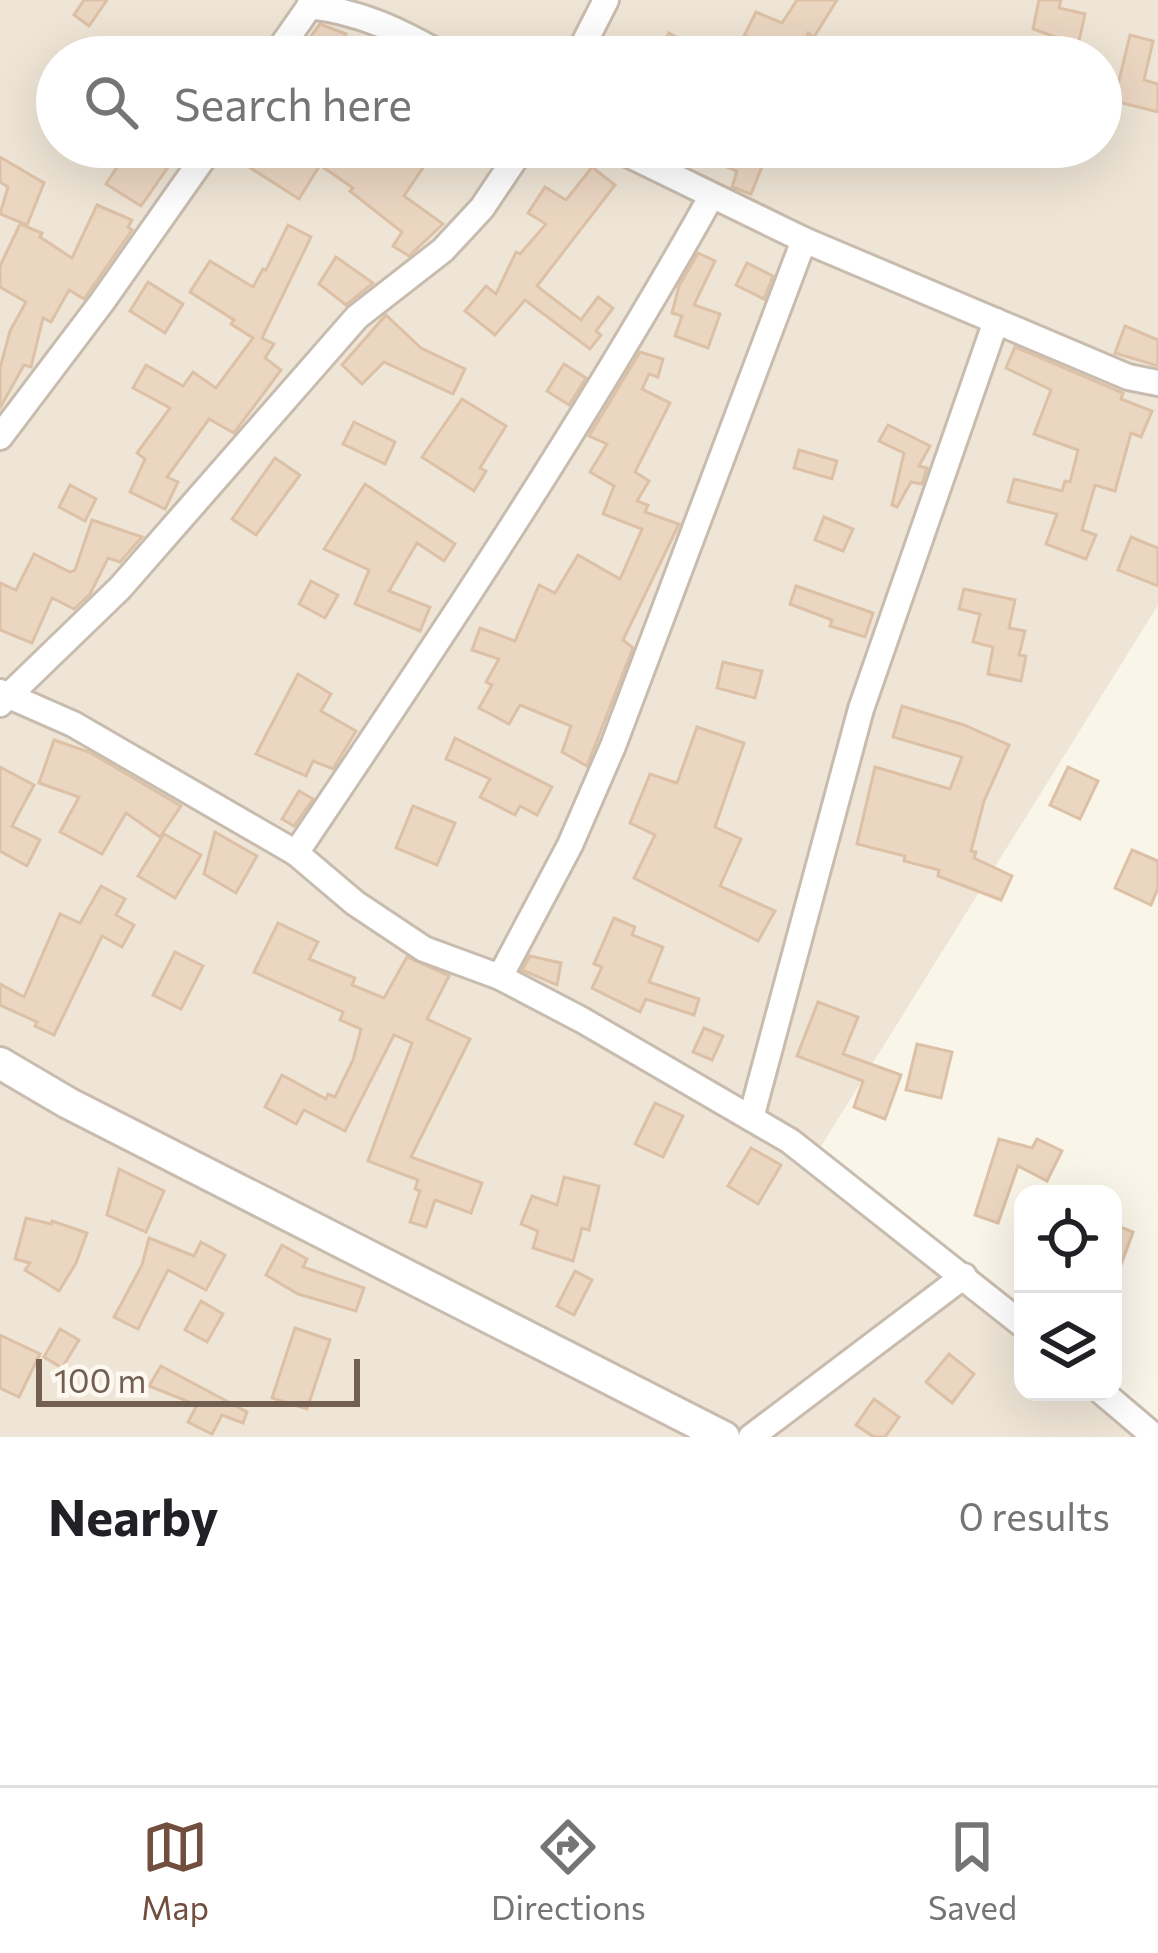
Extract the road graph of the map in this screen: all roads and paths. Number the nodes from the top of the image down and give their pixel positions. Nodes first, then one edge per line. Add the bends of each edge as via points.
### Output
1 (606, 0) edge
2 (311, 3) edge
3 (288, 36) edge
4 (409, 36) edge
5 (588, 36) edge
6 (196, 168) edge
7 (509, 168) edge
8 (655, 168) edge
9 (711, 196) junction
10 (804, 241) junction
11 (996, 321) junction
12 (1158, 383) edge
13 (0, 437) edge
14 (2, 697) edge
15 (296, 853) junction
16 (500, 977) junction
17 (0, 1063) edge
18 (751, 1118) junction
19 (964, 1276) junction
20 (1014, 1318) edge
21 (1113, 1401) edge
22 (724, 1437) edge
23 (751, 1437) edge
24 (1155, 1437) edge

1 - 5 street
2 - 3 street
2 - 4 street
6 - 13 street
7 - 14 street via 443,250 357,317 120,587
8 - 9 street
9 - 10 street
9 - 15 street via 638,327
10 - 11 street
10 - 16 street via 613,746
11 - 12 street
11 - 18 street via 861,709
14 - 15 street via 73,724
15 - 16 street via 424,950
16 - 18 street
17 - 22 street
18 - 19 street
19 - 20 street
19 - 23 street
21 - 24 street

